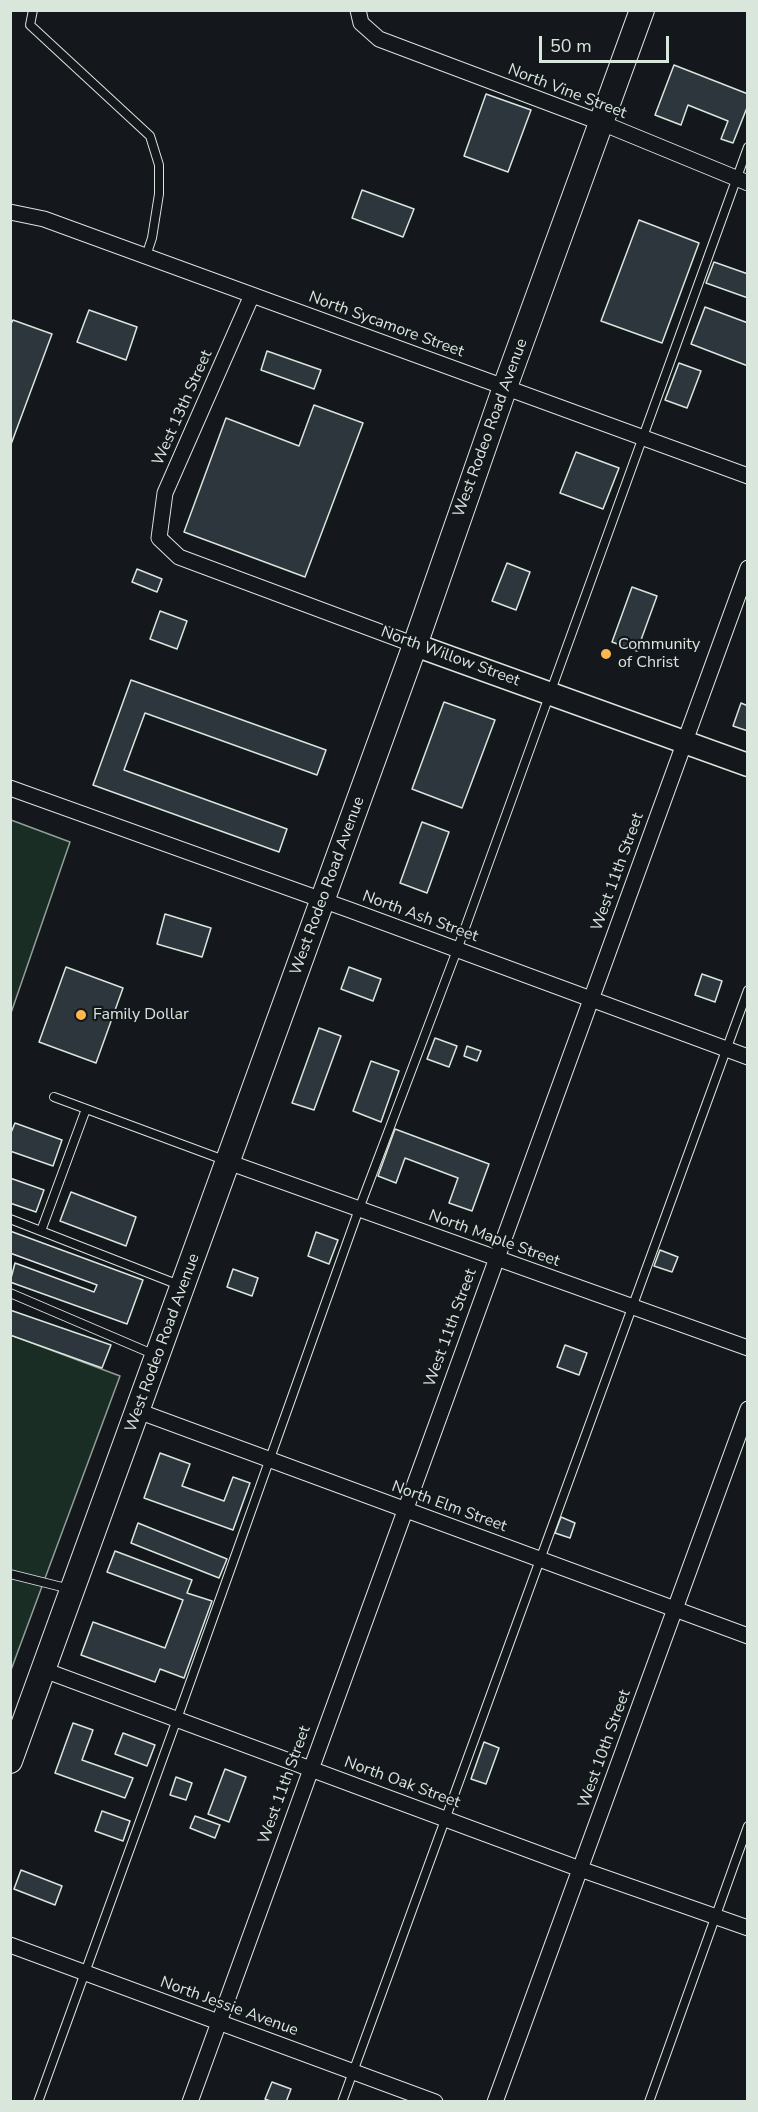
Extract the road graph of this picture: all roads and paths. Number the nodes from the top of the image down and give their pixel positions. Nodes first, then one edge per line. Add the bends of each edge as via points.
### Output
1 (33, 10) edge
2 (358, 10) edge
3 (642, 10) edge
4 (602, 123) junction
5 (747, 147) edge
6 (742, 181) edge
7 (10, 212) edge
8 (146, 257) junction
9 (252, 295) junction
10 (506, 387) junction
11 (642, 437) junction
12 (747, 476) edge
13 (159, 538) joint
14 (747, 568) edge
15 (415, 645) junction
16 (549, 693) junction
17 (684, 742) junction
18 (747, 765) edge
19 (10, 788) edge
20 (323, 900) junction
21 (457, 950) junction
22 (747, 990) edge
23 (590, 999) junction
24 (726, 1049) junction
25 (747, 1057) edge
26 (54, 1097) dead end
27 (86, 1109) junction
28 (228, 1162) junction
29 (359, 1209) junction
30 (10, 1219) edge
31 (42, 1231) junction
32 (496, 1259) junction
33 (183, 1287) junction
34 (10, 1293) edge
35 (633, 1307) junction
36 (747, 1348) edge
37 (158, 1356) junction
38 (747, 1409) edge
39 (138, 1411) junction
40 (270, 1460) junction
41 (404, 1510) junction
42 (540, 1560) junction
43 (10, 1574) edge
44 (73, 1590) junction
45 (674, 1610) junction
46 (747, 1636) edge
47 (44, 1670) junction
48 (177, 1719) junction
49 (10, 1761) edge
50 (310, 1768) junction
51 (446, 1818) junction
52 (747, 1826) edge
53 (580, 1869) junction
54 (715, 1917) junction
55 (747, 1928) edge
56 (10, 1945) edge
57 (85, 1973) junction
58 (218, 2022) junction
59 (353, 2072) junction
60 (38, 2102) edge
61 (190, 2102) edge
62 (342, 2102) edge
63 (435, 2102) edge
64 (495, 2102) edge
65 (649, 2102) edge

1 - 8 lane via 30,25 150,136 159,165 159,194
2 - 4 street, North Vine Street via 361,23 379,39
3 - 4 main road, West Rodeo Road Avenue
4 - 6 street, North Vine Street
4 - 10 main road, West Rodeo Road Avenue
5 - 6 lane
6 - 11 lane
7 - 8 street, North Sycamore Street via 44,219
8 - 9 street, North Sycamore Street
9 - 10 street, North Sycamore Street
9 - 13 street, West 13th Street via 165,493
10 - 11 street, North Sycamore Street
10 - 15 main road, West Rodeo Road Avenue
11 - 12 street, North Sycamore Street
11 - 16 lane
13 - 15 street, North Willow Street via 179,556
14 - 17 street, West 11th Street
15 - 16 main road, North Willow Street
15 - 20 main road, West Rodeo Road Avenue
16 - 17 main road, North Willow Street
16 - 21 lane
17 - 18 main road, North Willow Street
17 - 23 street, West 11th Street
19 - 20 street, North Ash Street
20 - 21 street, North Ash Street
20 - 28 main road, West Rodeo Road Avenue
21 - 23 street, North Ash Street
21 - 29 lane
22 - 24 lane
23 - 24 street, North Ash Street
23 - 32 street, West 11th Street
24 - 25 street, North Ash Street
24 - 35 lane
26 - 27 lane
27 - 28 lane
27 - 31 lane
28 - 29 street, North Maple Street
28 - 33 main road, West Rodeo Road Avenue
29 - 32 street, North Maple Street
29 - 40 lane
30 - 31 lane
31 - 33 lane
32 - 35 street, North Maple Street
32 - 41 street, West 11th Street
33 - 37 main road, West Rodeo Road Avenue
34 - 37 lane
35 - 36 street, North Maple Street
35 - 42 lane
37 - 39 main road, West Rodeo Road Avenue
38 - 45 street, West 10th Street
39 - 40 street, North Elm Street
39 - 44 main road, West Rodeo Road Avenue
40 - 41 street, North Elm Street
40 - 48 lane
41 - 42 street, North Elm Street
41 - 50 street, West 11th Street
42 - 45 street, North Elm Street
42 - 51 lane
43 - 44 lane
44 - 47 main road, West Rodeo Road Avenue
45 - 46 street, North Elm Street
45 - 53 street, West 10th Street
47 - 48 street, North Oak Street
47 - 49 main road, West Rodeo Road Avenue
48 - 50 street, North Oak Street
48 - 57 lane
50 - 51 street, North Oak Street
50 - 58 street, West 11th Street
51 - 53 street, North Oak Street
51 - 59 lane
52 - 54 lane
53 - 54 street, North Oak Street
53 - 64 street, West 10th Street
54 - 55 street, North Oak Street
54 - 65 lane
56 - 57 street, North Jessie Avenue
57 - 58 street, North Jessie Avenue
57 - 60 lane
58 - 59 street, North Jessie Avenue
58 - 61 street, West 11th Street
59 - 62 lane
59 - 63 street, North Jessie Avenue

